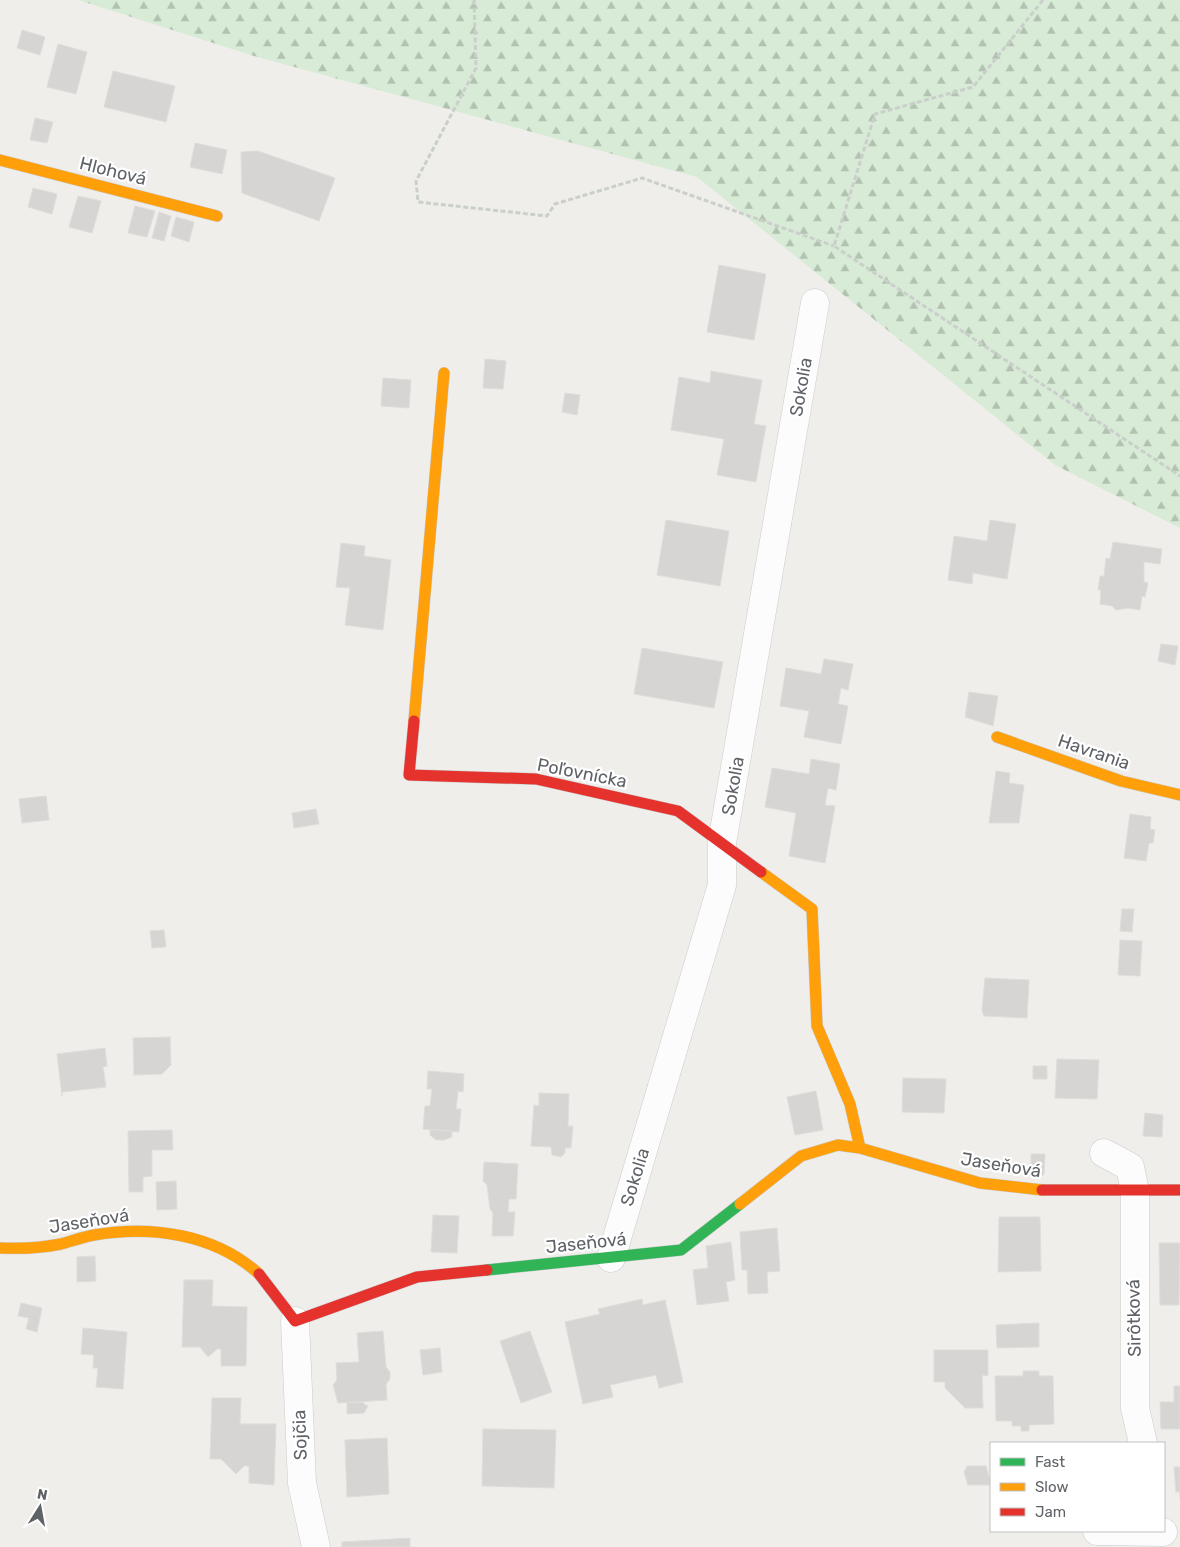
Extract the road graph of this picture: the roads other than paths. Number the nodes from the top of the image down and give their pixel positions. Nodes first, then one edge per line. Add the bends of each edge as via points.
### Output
1 (0, 160) edge
2 (217, 216) dead end
3 (815, 303) dead end
4 (444, 373) dead end
5 (997, 737) dead end
6 (1180, 795) edge
7 (722, 843) junction
8 (860, 1148) junction
9 (1104, 1153) dead end
10 (1180, 1190) edge
11 (1135, 1191) junction
12 (0, 1248) edge
13 (610, 1258) junction
14 (295, 1321) junction
15 (1143, 1442) edge
16 (1108, 1532) edge
17 (1166, 1537) edge
18 (316, 1547) edge

1 - 2 street, Hlohová
3 - 7 street, Sokolia
4 - 7 street, Poľovnícka via 409,776 536,779 678,811
5 - 6 street, Havrania via 1121,781
7 - 8 street, Poľovnícka via 812,909 817,1026 850,1104
7 - 13 street, Sokolia via 722,885
8 - 11 street, Jaseňová via 980,1183 1050,1191
8 - 13 street, Jaseňová via 838,1145 801,1156 681,1250
9 - 11 street, Sirôtková via 1130,1167
10 - 11 street, Jaseňová
11 - 15 street, Sirôtková via 1135,1408
12 - 14 street, Jaseňová via 67,1243 90,1236 145,1230 189,1238 220,1247 242,1260 257,1273
13 - 14 street, Jaseňová via 417,1277
14 - 18 street, Sojčia via 302,1483
16 - 17 street

